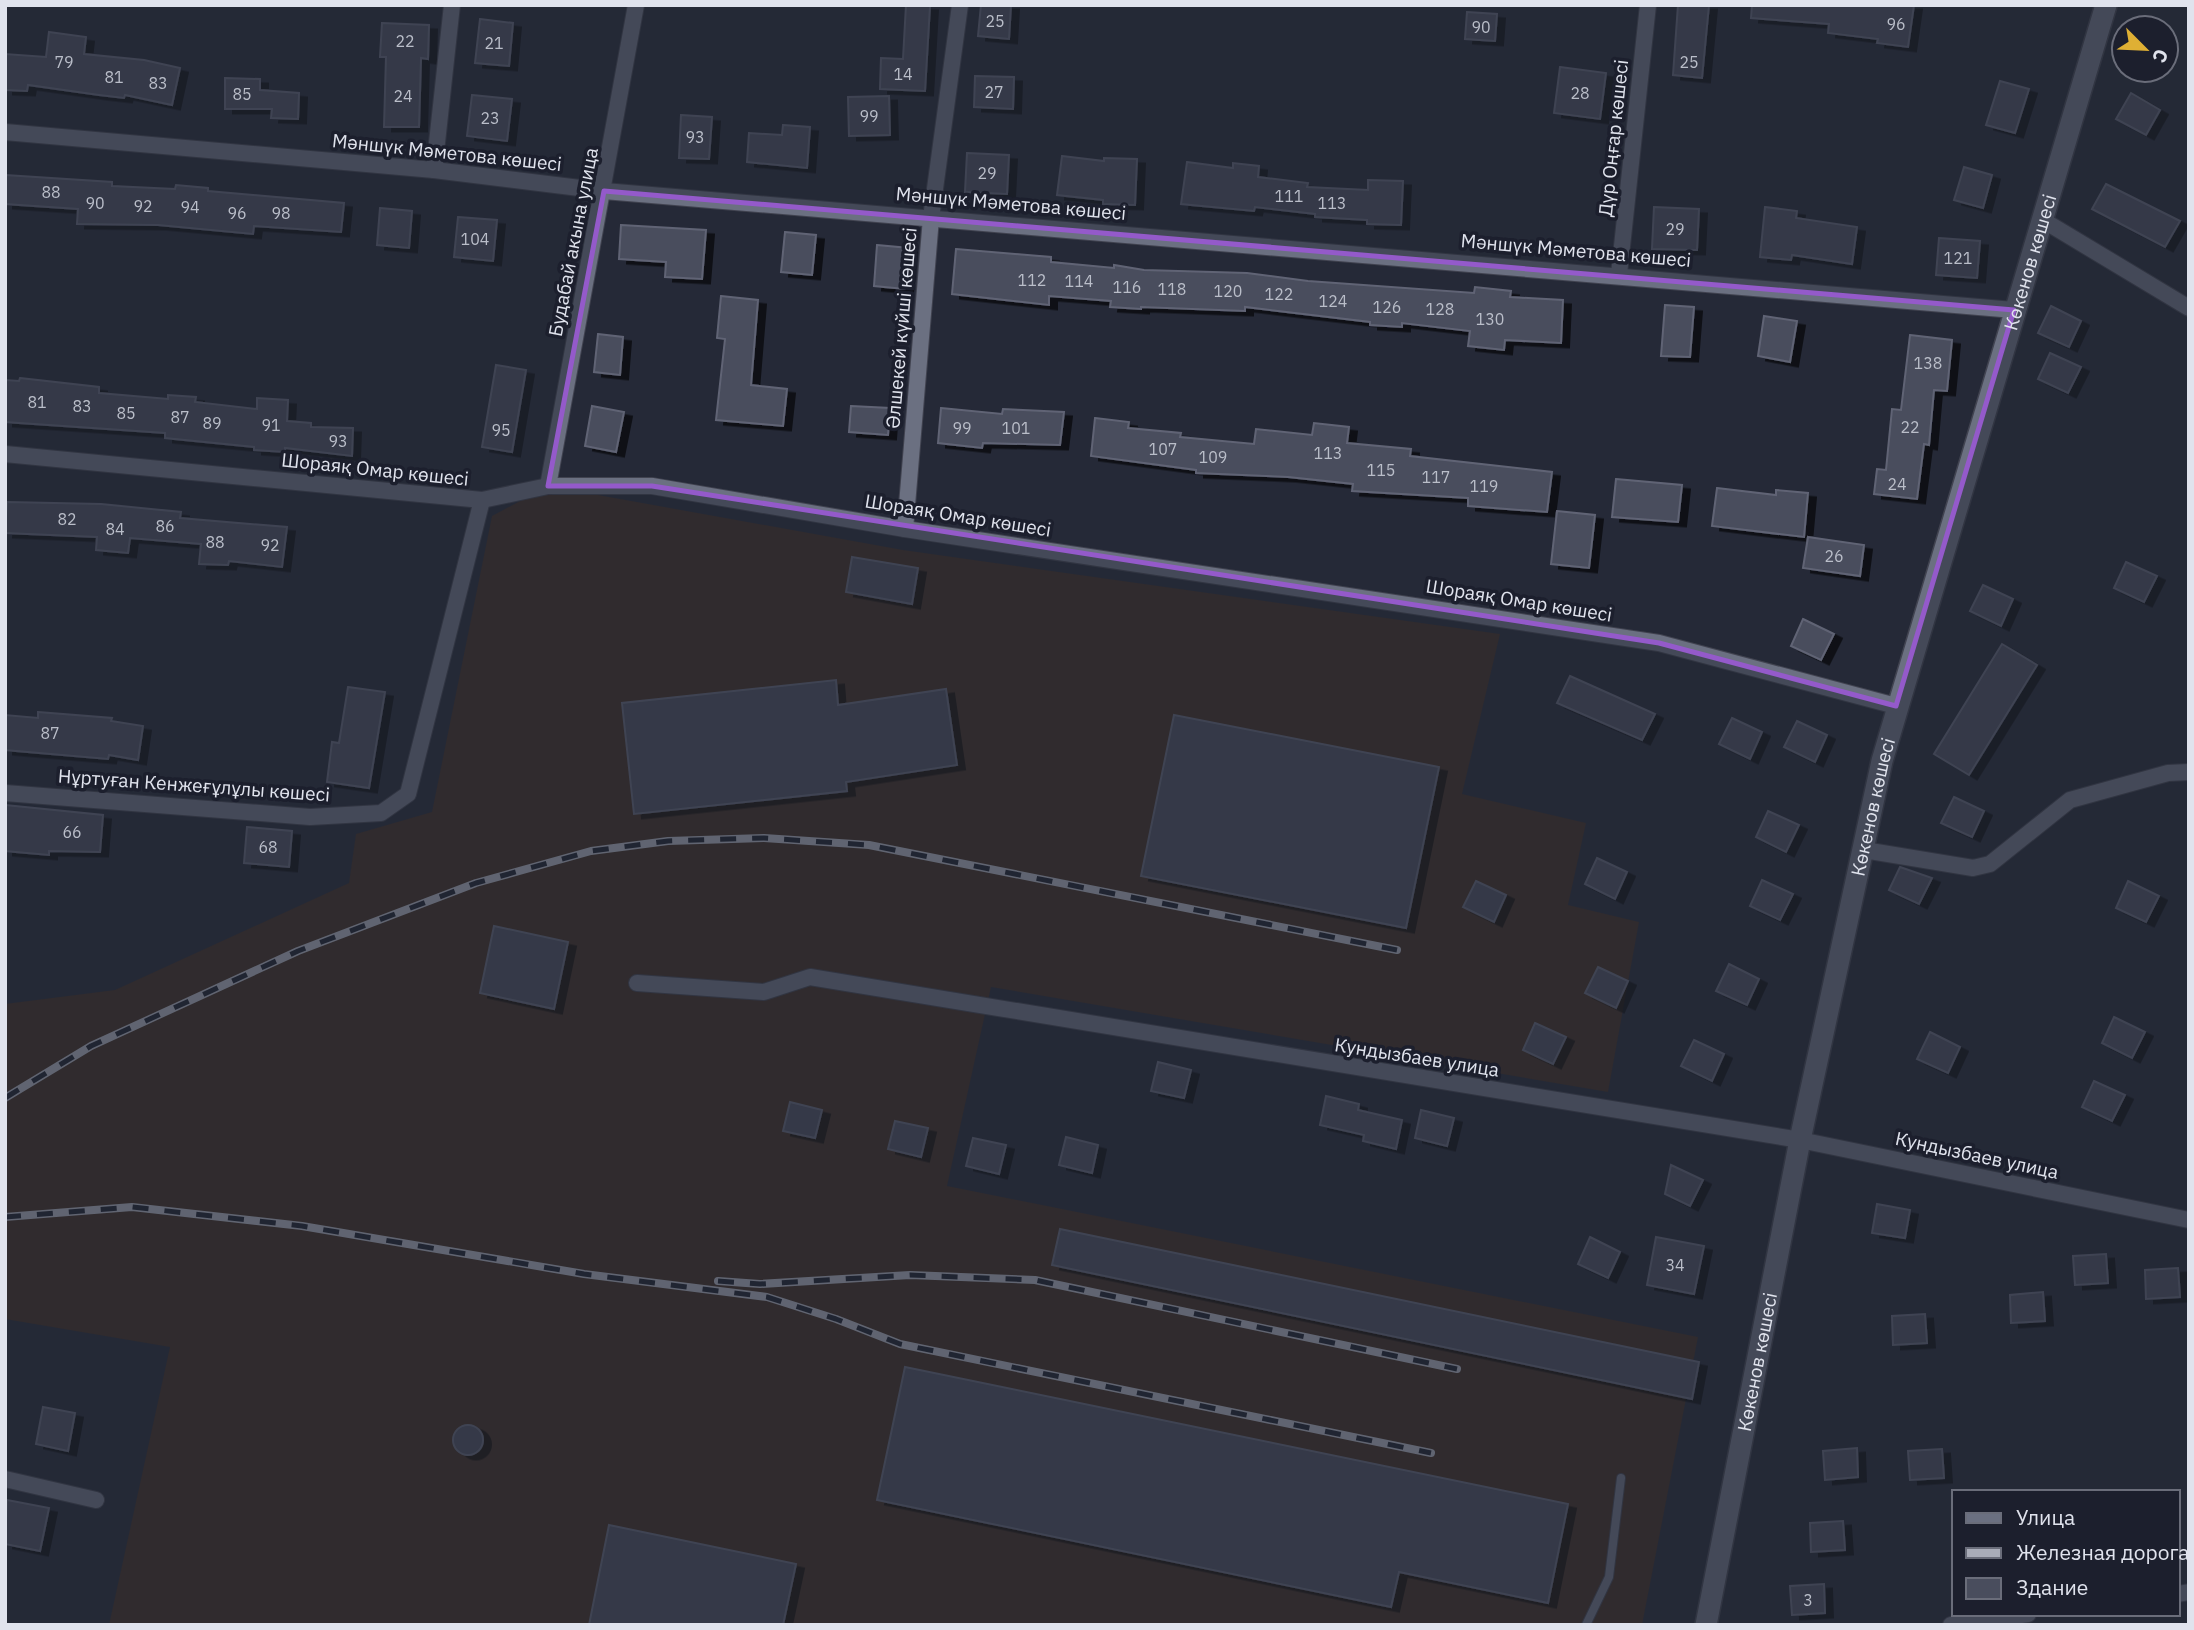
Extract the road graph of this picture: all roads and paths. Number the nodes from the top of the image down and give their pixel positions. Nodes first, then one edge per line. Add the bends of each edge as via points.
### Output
1 (452, 5) edge
2 (636, 5) edge
3 (960, 5) edge
4 (1648, 5) edge
5 (2106, 5) edge
6 (5, 132) edge
7 (434, 170) junction
8 (604, 191) junction
9 (931, 218) junction
10 (2041, 219) junction
11 (1619, 274) junction
12 (2189, 308) edge
13 (2014, 310) junction
14 (5, 454) edge
15 (548, 486) junction
16 (482, 500) junction
17 (905, 529) junction
18 (1896, 706) junction
19 (2189, 772) edge
20 (5, 793) edge
21 (1864, 850) junction
22 (637, 983) dead end
23 (1800, 1140) junction
24 (2188, 1224) edge
25 (1621, 1478) dead end
26 (5, 1479) edge
27 (96, 1500) dead end
28 (2014, 1616) edge
29 (1586, 1625) edge
30 (1706, 1625) edge
31 (1951, 1625) edge

1 - 7 street
2 - 8 street, Будабай акына улица
3 - 9 street, Әлшекей күйші көшесі
4 - 11 street, Дүр Оңғар көшесі
5 - 10 street, Көкенов көшесі
6 - 7 street, Мәншүк Мәметова көшесі
7 - 8 street, Мәншүк Мәметова көшесі
8 - 9 street, Мәншүк Мәметова көшесі
8 - 15 street, Будабай акына улица
9 - 11 street, Мәншүк Мәметова көшесі
9 - 17 street, Әлшекей күйші көшесі
10 - 12 street
10 - 13 street, Көкенов көшесі
11 - 13 street, Мәншүк Мәметова көшесі
13 - 18 street, Көкенов көшесі
14 - 16 street, Шораяқ Омар көшесі
15 - 16 street, Шораяқ Омар көшесі
15 - 17 street, Шораяқ Омар көшесі via 652,486
16 - 20 street, Нұртуған Кенжеғұлұлы көшесі via 408,794 381,813 310,817
17 - 18 street, Шораяқ Омар көшесі via 1659,643
18 - 21 street, Көкенов көшесі
19 - 21 street via 2168,773 2070,800 1990,864 1973,868
21 - 23 street, Көкенов көшесі
22 - 23 street, Кундызбаев улица via 764,992 810,977
23 - 24 street, Кундызбаев улица
23 - 30 street, Көкенов көшесі
25 - 29 lane via 1609,1577
26 - 27 street
28 - 31 street

